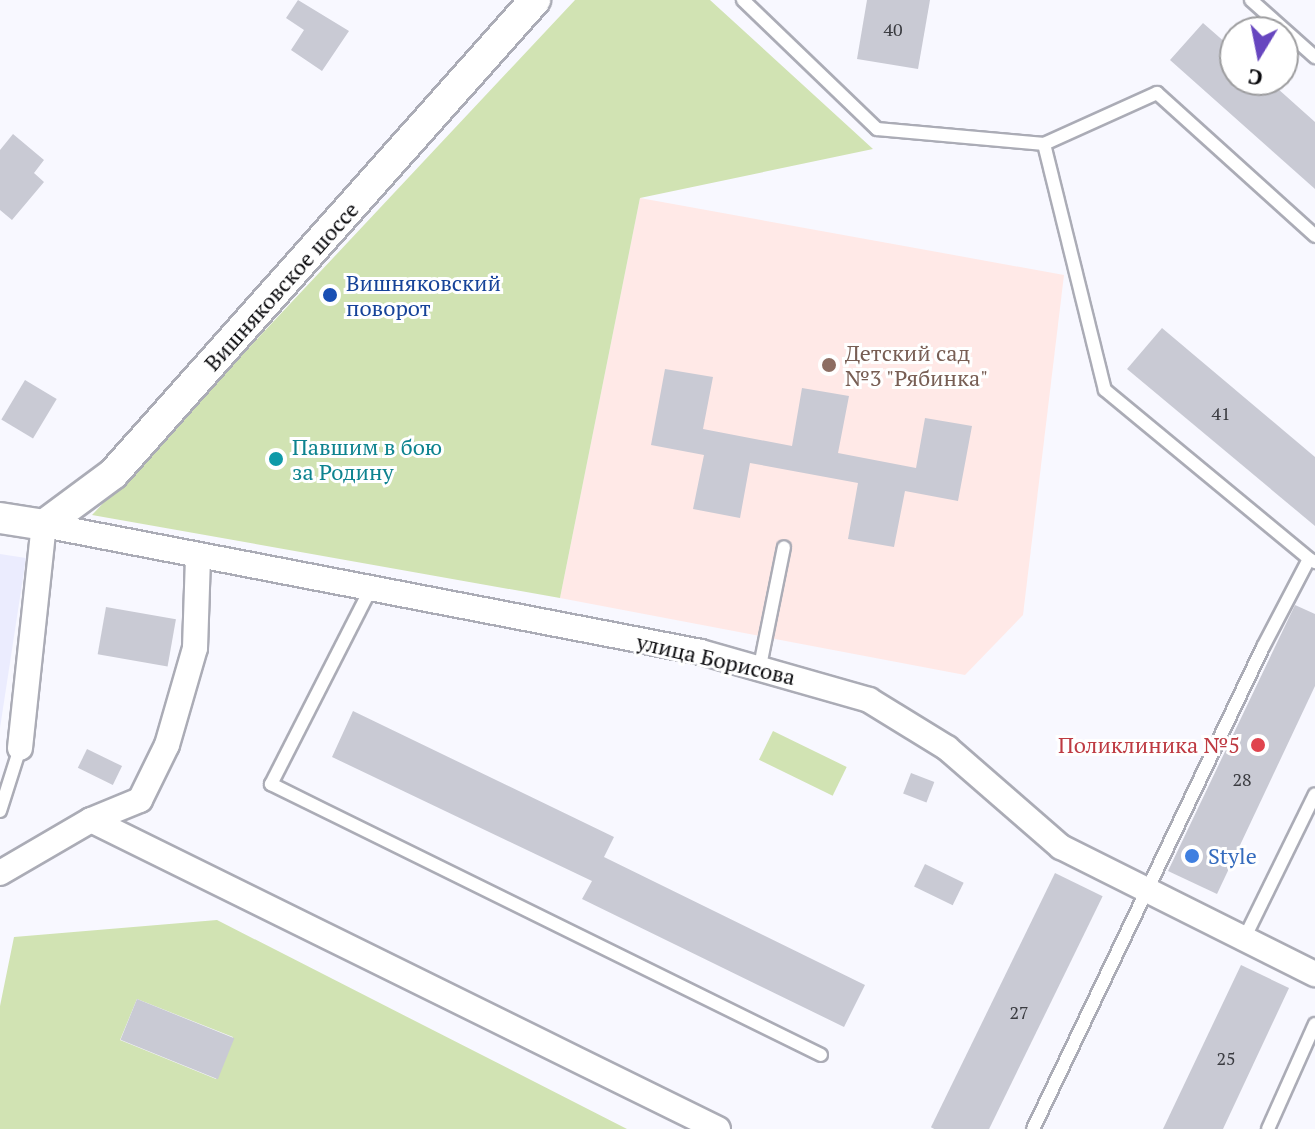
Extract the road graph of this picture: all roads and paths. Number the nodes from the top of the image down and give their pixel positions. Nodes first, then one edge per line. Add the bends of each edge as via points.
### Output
1 (535, 0) edge
2 (743, 0) edge
3 (1251, 0) edge
4 (1315, 57) edge
5 (1044, 144) junction
6 (1315, 236) edge
7 (0, 518) edge
8 (44, 525) junction
9 (784, 547) dead end
10 (198, 559) junction
11 (1312, 560) edge
12 (370, 590) junction
13 (760, 666) junction
14 (20, 748) joint
15 (1315, 794) edge
16 (0, 811) edge
17 (91, 820) junction
18 (0, 873) edge
19 (1142, 891) junction
20 (1244, 939) junction
21 (1315, 974) edge
22 (1315, 1024) edge
23 (821, 1055) dead end
24 (718, 1129) edge
25 (1033, 1129) edge
26 (1268, 1129) edge

1 - 8 street, Вишняковское шоссе via 113,474
2 - 5 lane via 877,129
3 - 4 lane
5 - 6 lane via 1157,93
5 - 11 lane via 1105,390
7 - 8 street
8 - 10 street, улица Борисова
8 - 14 street
9 - 13 lane
10 - 12 street, улица Борисова
10 - 17 street via 195,648 167,745 140,800
11 - 19 lane
12 - 13 street, улица Борисова
12 - 23 lane via 271,784
13 - 19 street, улица Борисова via 869,700 947,748 1061,847
14 - 16 lane
15 - 20 lane
17 - 18 street
17 - 24 street
19 - 20 street, улица Борисова
19 - 25 lane
20 - 21 street, улица Борисова
22 - 26 lane

